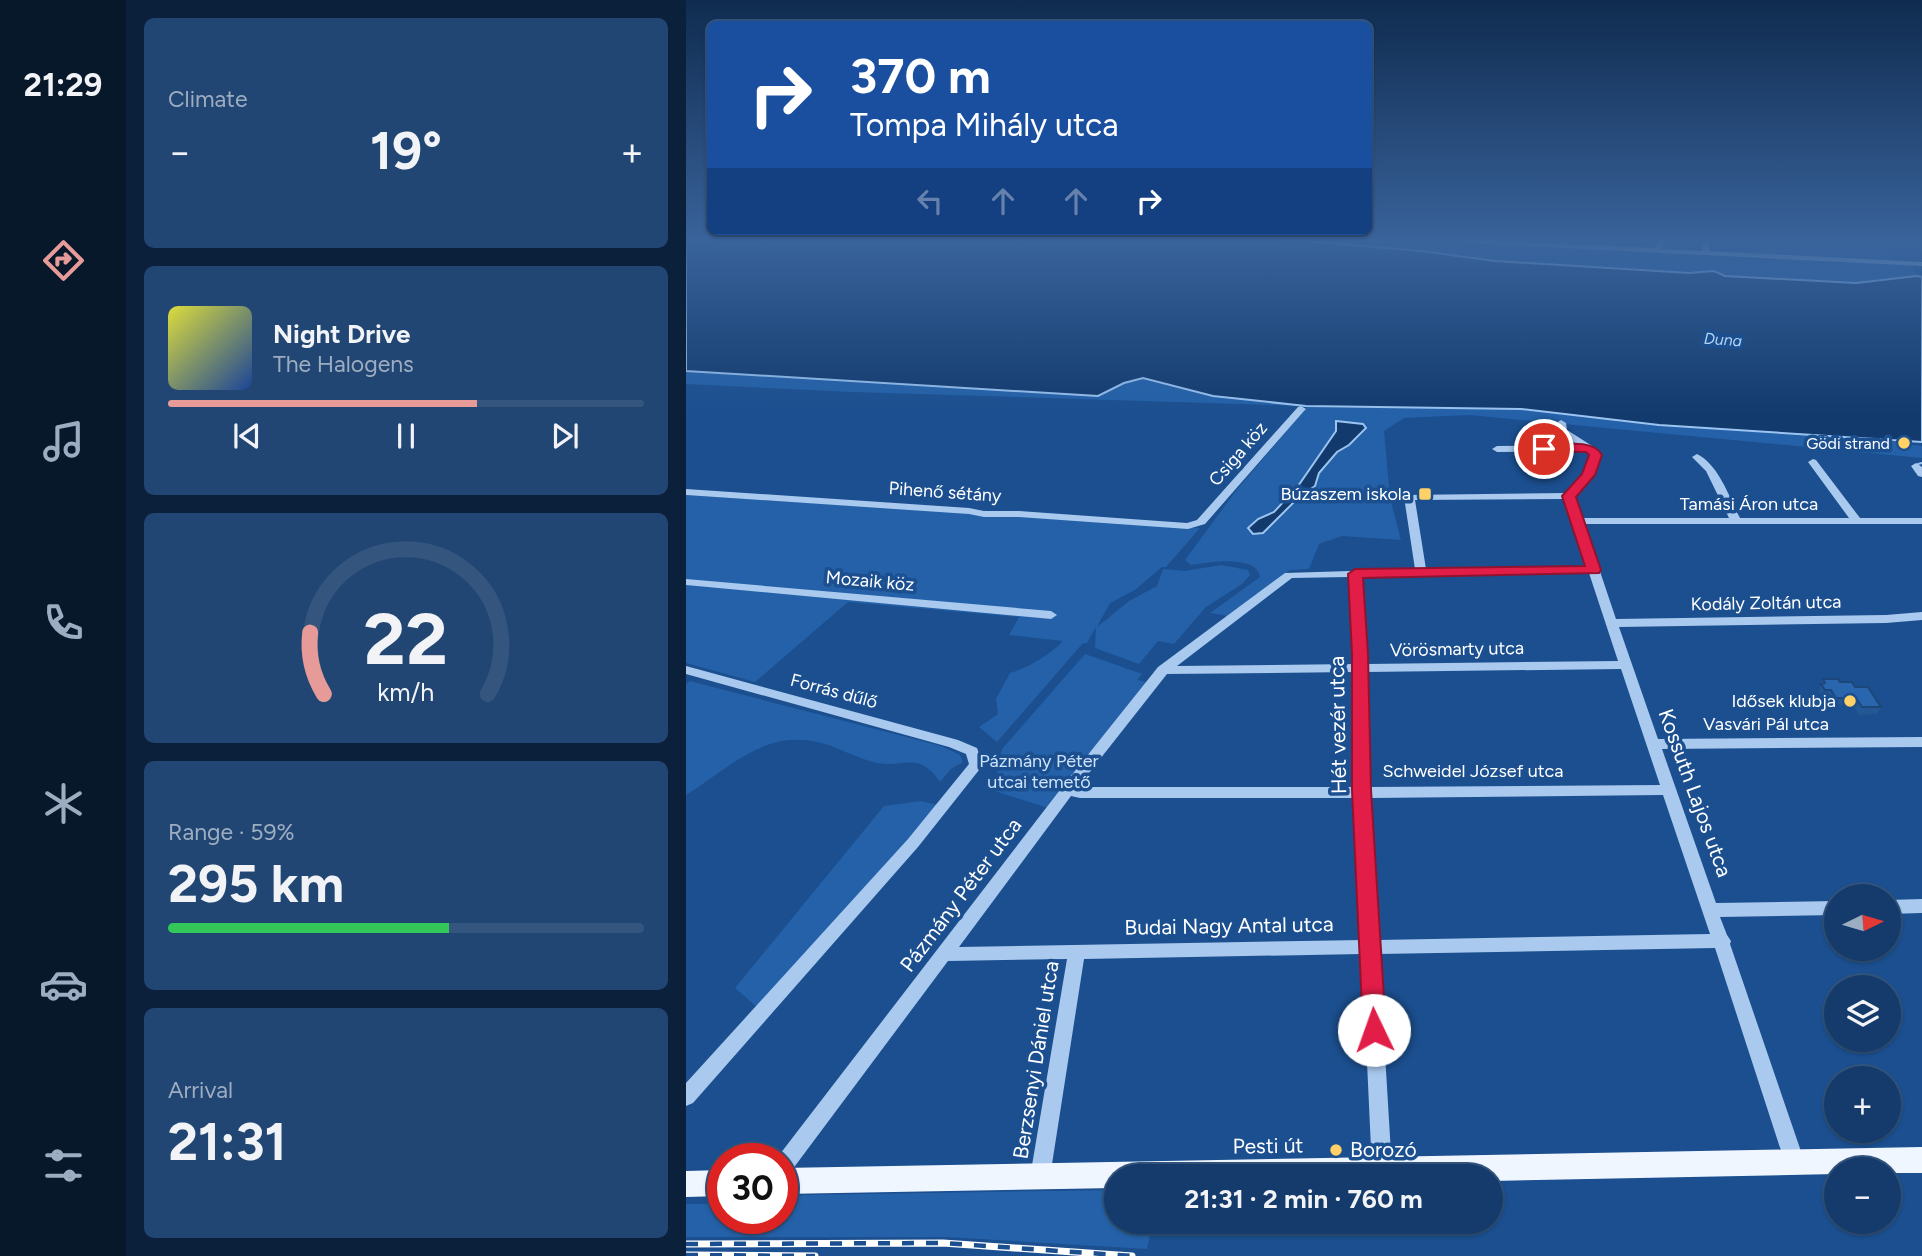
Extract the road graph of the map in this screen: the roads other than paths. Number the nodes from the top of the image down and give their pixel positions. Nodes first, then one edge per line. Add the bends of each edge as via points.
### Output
1 (1301, 409) dead end
2 (1561, 423) dead end
3 (1589, 448) junction
4 (1497, 449) dead end
5 (1697, 457) dead end
6 (1812, 462) dead end
7 (686, 492) edge
8 (1569, 496) junction
9 (1857, 521) junction
10 (1922, 521) edge
11 (1201, 522) joint
12 (1577, 522) junction
13 (1737, 522) junction
14 (1593, 570) junction
15 (1421, 573) junction
16 (1355, 574) junction
17 (686, 582) edge
18 (1051, 615) dead end
19 (1922, 616) edge
20 (1611, 623) junction
21 (1625, 665) junction
22 (1360, 667) junction
23 (686, 670) edge
24 (1163, 670) junction
25 (1922, 742) edge
26 (1652, 744) junction
27 (1068, 790) junction
28 (1362, 790) junction
29 (1667, 790) junction
30 (1922, 906) edge
31 (1901, 907) edge
32 (1824, 908) edge
33 (1713, 910) junction
34 (1723, 941) junction
35 (1370, 946) junction
36 (1077, 951) junction
37 (946, 954) junction
38 (686, 1097) edge
39 (798, 1147) edge
40 (1922, 1160) edge
41 (1796, 1163) junction
42 (1382, 1164) edge
43 (1503, 1168) edge
44 (1104, 1176) edge
45 (1040, 1177) junction
46 (798, 1181) edge
47 (707, 1183) edge
48 (686, 1184) edge

1 - 11 street, Csiga köz
2 - 3 street via 1562,431
3 - 4 street
3 - 8 street via 1595,455 1588,475
5 - 13 street via 1710,470
6 - 9 street
7 - 11 street, Pihenő sétány via 1188,526
8 - 12 street, Kossuth Lajos utca
8 - 15 street via 1409,497
9 - 10 street, Tamási Áron utca
9 - 13 street, Tamási Áron utca
12 - 13 street, Tamási Áron utca
12 - 14 street, Kossuth Lajos utca
14 - 15 street
14 - 20 street, Kossuth Lajos utca
15 - 16 street
16 - 22 street, Hét vezér utca
16 - 24 street, Pázmány Péter utca via 1289,575
17 - 18 street, Mozaik köz
19 - 20 street, Kodály Zoltán utca
20 - 21 street, Kossuth Lajos utca
21 - 22 street, Vörösmarty utca
21 - 26 street, Kossuth Lajos utca
22 - 24 street, Vörösmarty utca
22 - 28 street, Hét vezér utca
23 - 38 street, Forrás dűlő via 953,743 972,751 976,765 913,844
24 - 27 street, Pázmány Péter utca
25 - 26 street, Vasvári Pál utca
26 - 29 street, Kossuth Lajos utca
27 - 28 street, Schweidel József utca via 1199,794
27 - 37 street, Pázmány Péter utca
28 - 29 street, Schweidel József utca
28 - 35 street, Hét vezér utca
29 - 33 street, Kossuth Lajos utca
30 - 31 street
32 - 33 street
33 - 34 street, Kossuth Lajos utca
34 - 35 street, Budai Nagy Antal utca
34 - 41 street, Kossuth Lajos utca
35 - 36 street, Budai Nagy Antal utca
35 - 42 street, Hét vezér utca
36 - 37 street, Budai Nagy Antal utca
36 - 45 street, Berzsenyi Dániel utca
37 - 39 street, Pázmány Péter utca
40 - 41 main road, Pesti út
41 - 43 main road, Pesti út
44 - 45 main road, Pesti út
45 - 46 main road, Pesti út
47 - 48 main road

